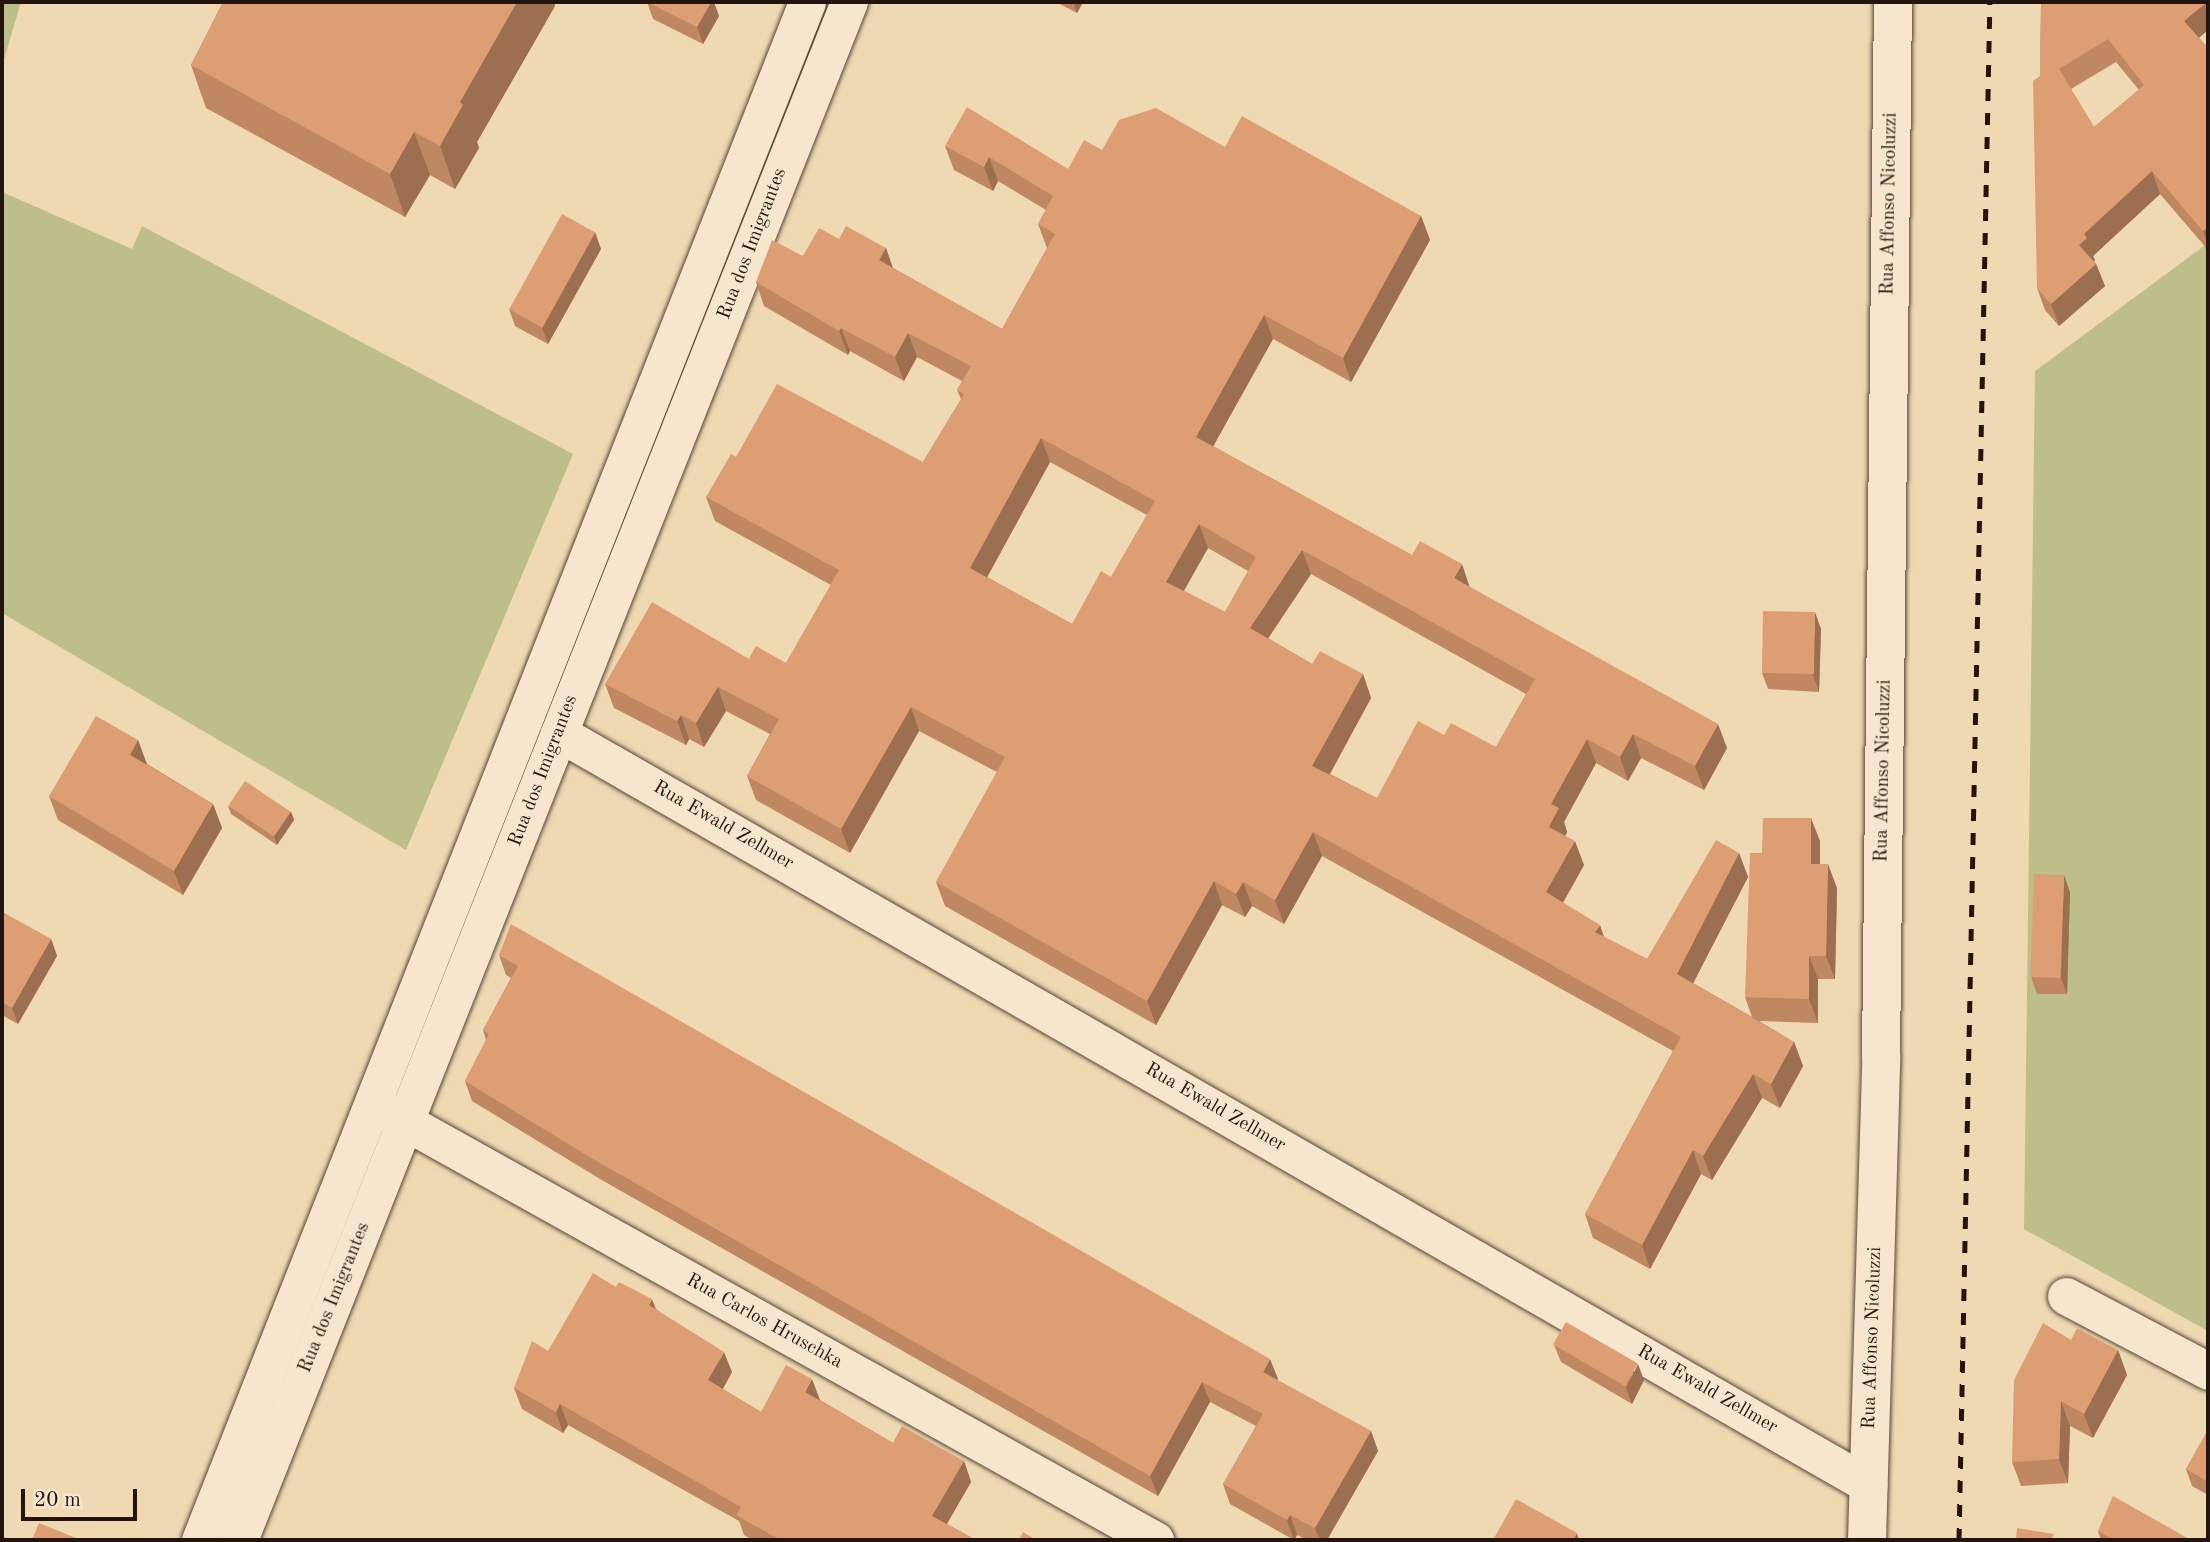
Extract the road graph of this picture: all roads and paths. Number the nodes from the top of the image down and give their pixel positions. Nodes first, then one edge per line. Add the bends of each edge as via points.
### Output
1 (807, 2) edge
2 (849, 2) edge
3 (1893, 2) edge
4 (559, 733) junction
5 (372, 1104) junction
6 (407, 1122) junction
7 (2066, 1296) dead end
8 (293, 1357) junction
9 (2208, 1371) edge
10 (1869, 1485) junction
11 (200, 1540) edge
12 (239, 1540) edge
13 (1155, 1540) edge
14 (1867, 1540) edge

1 - 5 street, Rua dos Imigrantes
2 - 4 street, Rua dos Imigrantes
3 - 10 street, Rua Affonso Nicoluzzi via 1881,1056
4 - 6 street, Rua dos Imigrantes
4 - 10 street, Rua Ewald Zellmer
5 - 6 street, Rua Carlos Hruschka
5 - 8 street, Rua dos Imigrantes
6 - 8 street, Rua dos Imigrantes
6 - 13 street, Rua Carlos Hruschka
7 - 9 street
8 - 11 street, Rua dos Imigrantes
8 - 12 street, Rua dos Imigrantes
10 - 14 street, Rua Affonso Nicoluzzi

